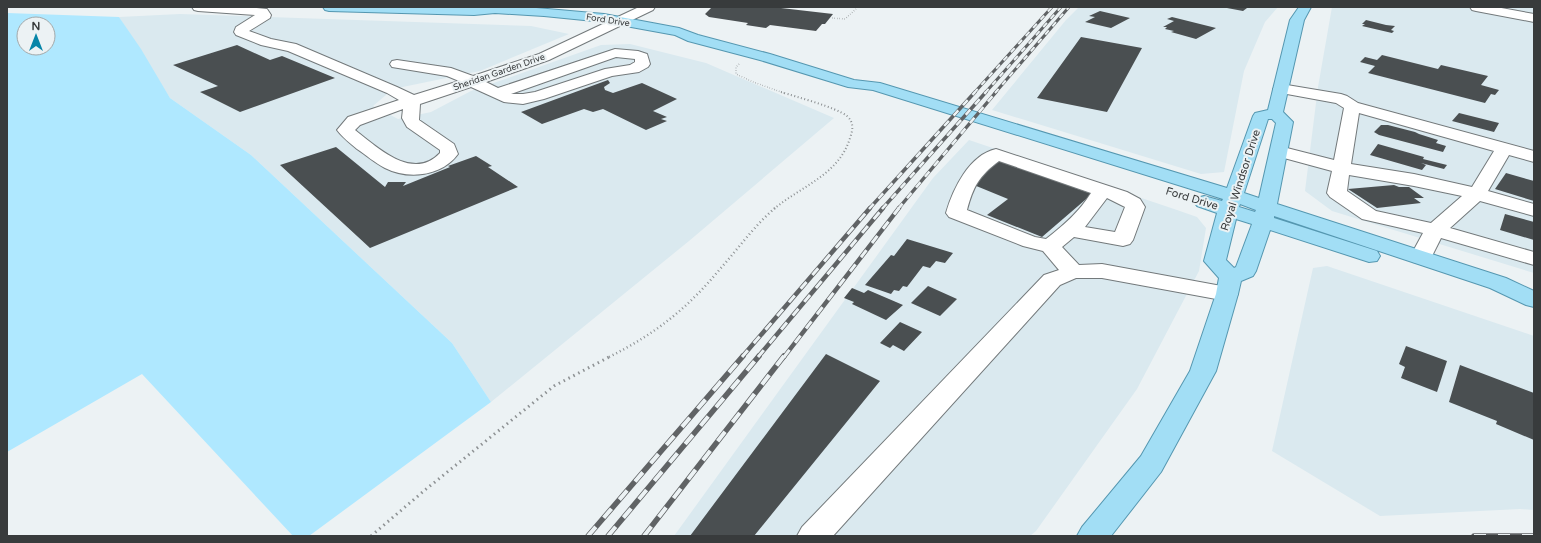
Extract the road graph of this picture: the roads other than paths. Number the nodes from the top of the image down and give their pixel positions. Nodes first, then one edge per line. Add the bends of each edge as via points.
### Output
1 (198, 7) edge
2 (329, 7) edge
3 (649, 7) edge
4 (1306, 7) edge
5 (1476, 7) edge
6 (1534, 18) edge
7 (614, 24) junction
8 (397, 64) dead end
9 (473, 81) junction
10 (1281, 89) junction
11 (498, 93) junction
12 (412, 101) junction
13 (1352, 106) junction
14 (1276, 113) junction
15 (1504, 148) junction
16 (1279, 152) junction
17 (1534, 157) edge
18 (1341, 168) junction
19 (1102, 190) junction
20 (1477, 194) junction
21 (1231, 203) junction
22 (1534, 210) edge
23 (1264, 214) junction
24 (1070, 230) junction
25 (1434, 230) junction
26 (1050, 246) junction
27 (1421, 258) junction
28 (1534, 258) edge
29 (1073, 272) junction
30 (1229, 286) junction
31 (1534, 301) edge
32 (813, 536) edge
33 (1093, 536) edge

1 - 12 street via 262,12 265,15 242,32 274,45 291,47
2 - 7 main road, Ford Drive via 474,11 492,15
3 - 7 street, Sheridan Garden Drive
4 - 10 main road via 1297,20
5 - 6 street
7 - 9 street, Sheridan Garden Drive via 544,57
7 - 21 main road, Ford Drive via 669,38 693,38 853,84 875,86
8 - 9 street via 451,72
9 - 11 street
9 - 12 street, Sheridan Garden Drive
10 - 13 street via 1341,99
10 - 14 main road
11 - 11 street via 510,99 538,96 610,72 634,69 644,61 638,55 615,53
12 - 12 street, Sheridan Garden Drive via 354,121 345,130 394,166 415,169 439,164 449,154 448,148 413,123 410,118
13 - 15 street
13 - 18 street
14 - 16 main road via 1286,122
14 - 21 main road, Royal Windsor Drive via 1261,116
15 - 17 street
15 - 20 street
16 - 18 street
16 - 23 main road
18 - 20 street
18 - 25 street via 1337,193 1369,214
19 - 24 street
19 - 24 street via 1134,204 1122,240
19 - 26 street via 996,154 974,171 963,188 956,213 1030,242
20 - 22 street
20 - 25 street
21 - 23 main road, Ford Drive
21 - 30 main road, Royal Windsor Drive via 1215,262
23 - 27 main road, Ford Drive
23 - 30 main road via 1245,271
23 - 31 main road, Ford Drive via 1496,297
24 - 26 street
25 - 27 street
25 - 28 street
26 - 29 street
27 - 31 main road, Ford Drive via 1498,283
29 - 30 street via 1102,271
29 - 32 street via 1052,280
30 - 33 main road via 1203,370 1151,464

